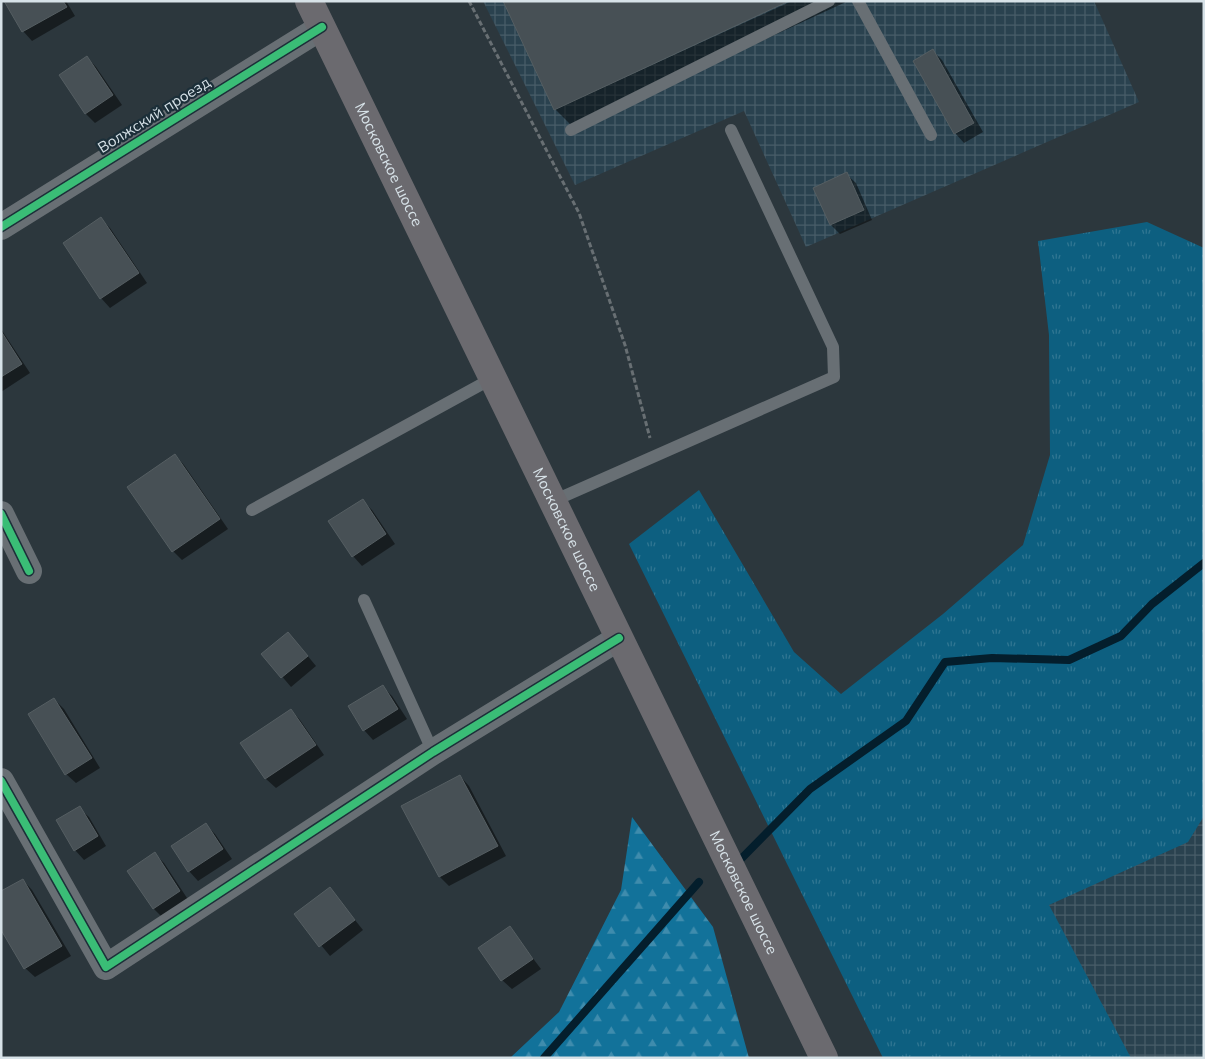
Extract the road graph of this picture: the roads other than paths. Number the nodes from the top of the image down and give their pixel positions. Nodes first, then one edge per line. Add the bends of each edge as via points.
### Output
1 (309, 1) edge
2 (830, 1) edge
3 (858, 1) edge
4 (322, 27) junction
5 (571, 130) dead end
6 (730, 130) dead end
7 (932, 136) dead end
8 (1, 227) edge
9 (493, 378) junction
10 (553, 502) junction
11 (252, 510) dead end
12 (1, 514) edge
13 (29, 571) dead end
14 (364, 600) dead end
15 (619, 638) junction
16 (433, 752) junction
17 (1, 781) edge
18 (824, 1058) edge

1 - 4 main road, Московское шоссе
2 - 5 lane
3 - 7 lane
4 - 8 street, Волжский проезд
4 - 9 main road, Московское шоссе
6 - 10 lane via 833,347 834,377
9 - 10 main road, Московское шоссе
9 - 11 lane
10 - 15 main road, Московское шоссе
12 - 13 street
14 - 16 lane
15 - 16 street
15 - 18 main road, Московское шоссе
16 - 17 street via 106,967

